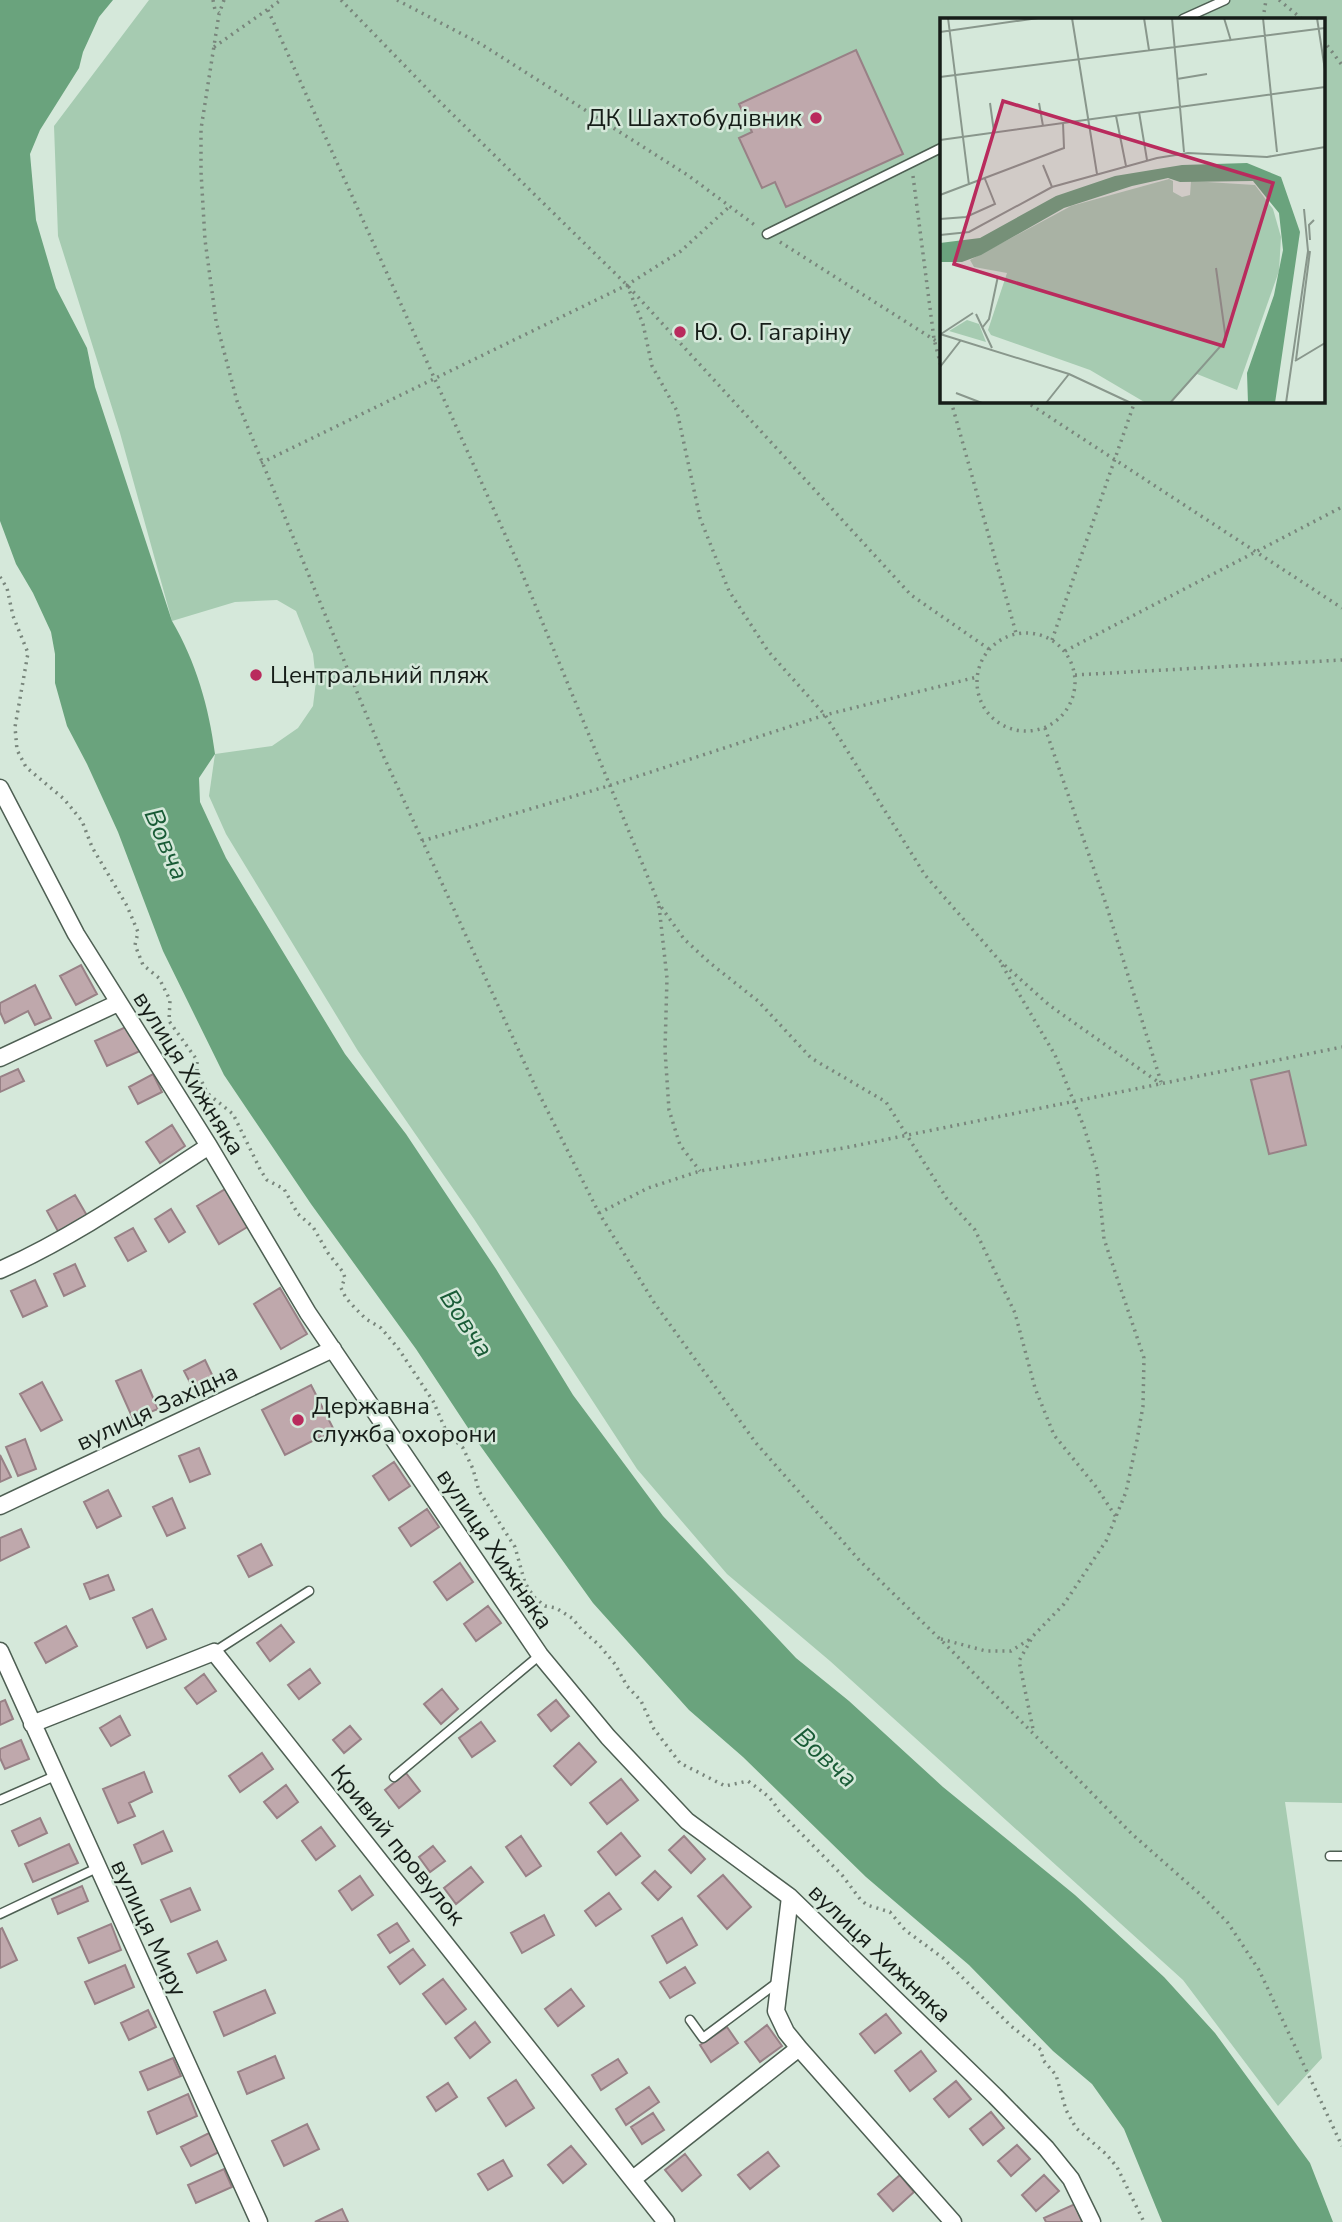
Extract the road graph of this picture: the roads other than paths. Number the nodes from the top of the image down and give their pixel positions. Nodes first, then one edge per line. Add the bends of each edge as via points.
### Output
1 (1225, 0) edge
2 (1185, 18) edge
3 (940, 149) edge
4 (767, 234) road end
5 (0, 788) edge
6 (118, 1003) junction
7 (0, 1058) edge
8 (209, 1146) junction
9 (0, 1270) edge
10 (333, 1349) junction
11 (0, 1506) edge
12 (309, 1591) dead end
13 (0, 1651) edge
14 (214, 1653) junction
15 (540, 1656) junction
16 (32, 1724) junction
17 (55, 1776) junction
18 (394, 1777) dead end
19 (0, 1800) edge
20 (1330, 1856) dead end
21 (1342, 1856) edge
22 (97, 1868) junction
23 (790, 1897) junction
24 (0, 1914) edge
25 (780, 1979) junction
26 (690, 2020) dead end
27 (799, 2048) junction
28 (633, 2179) junction
29 (258, 2222) edge
30 (666, 2222) edge
31 (953, 2222) edge
32 (1092, 2222) edge

1 - 2 lane
3 - 4 lane
5 - 6 street, вулиця Хижняка via 76,934
6 - 7 street
6 - 8 street, вулиця Хижняка
8 - 9 street via 92,1223
8 - 10 street, вулиця Хижняка
10 - 11 street, вулиця Західна
10 - 15 street, вулиця Хижняка
12 - 14 lane
13 - 16 street, вулиця Миру
14 - 16 street
14 - 28 street, Кривий провулок
15 - 18 lane
15 - 23 street, вулиця Хижняка via 687,1821
16 - 17 street, вулиця Миру
17 - 19 lane
17 - 22 street, вулиця Миру
20 - 21 lane
22 - 24 lane
22 - 29 street, вулиця Миру
23 - 25 street
23 - 32 street, вулиця Хижняка via 1046,2148 1071,2179
25 - 26 lane via 703,2038
25 - 27 street via 776,2011
27 - 28 street
27 - 31 street
28 - 30 street, Кривий провулок

